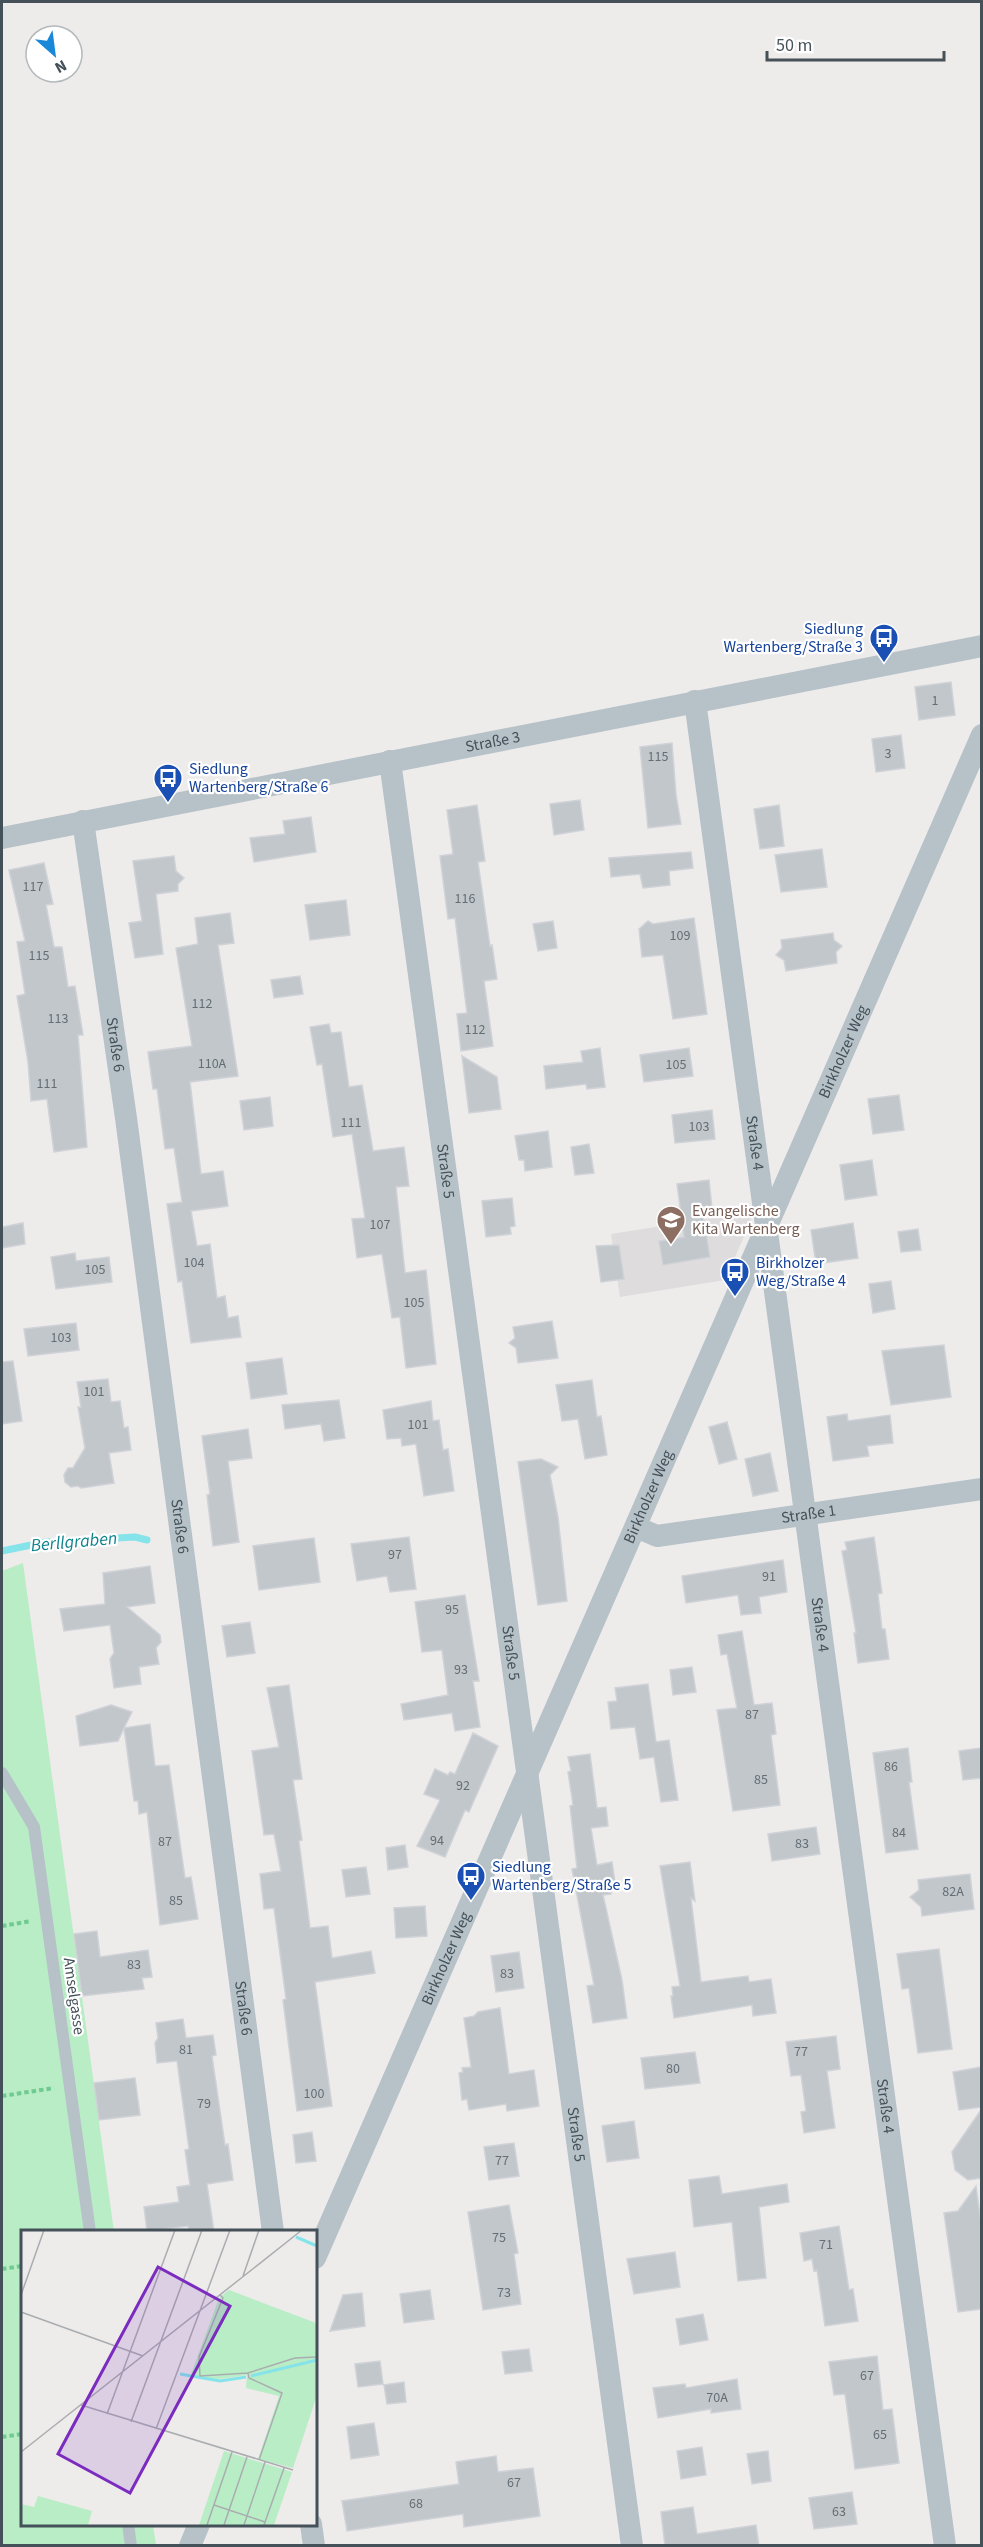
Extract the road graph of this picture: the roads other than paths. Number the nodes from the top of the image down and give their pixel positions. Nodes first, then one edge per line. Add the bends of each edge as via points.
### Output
1 (981, 646) edge
2 (695, 701) junction
3 (981, 735) edge
4 (390, 761) junction
5 (83, 821) junction
6 (2, 838) edge
7 (767, 1226) junction
8 (981, 1489) edge
9 (807, 1516) junction
10 (636, 1527) junction
11 (2, 1773) edge
12 (527, 1774) junction
13 (90, 2230) edge
14 (273, 2230) edge
15 (316, 2256) edge
16 (128, 2526) edge
17 (198, 2526) edge
18 (312, 2526) edge
19 (131, 2546) edge
20 (190, 2546) edge
21 (314, 2546) edge
22 (632, 2546) edge
23 (945, 2546) edge

1 - 2 street, Straße 3
2 - 4 street, Straße 3
2 - 7 street, Straße 4
3 - 7 street, Birkholzer Weg
4 - 5 street, Straße 3
4 - 12 street, Straße 5
5 - 6 street, Straße 3
5 - 14 street, Straße 6 via 127,1124
7 - 9 street, Straße 4
7 - 10 street, Birkholzer Weg
8 - 9 street, Straße 1
9 - 10 street, Straße 1 via 657,1536
9 - 23 street, Straße 4
10 - 12 street, Birkholzer Weg
11 - 13 lane, Amselgasse via 34,1827
12 - 15 street, Birkholzer Weg
12 - 22 street, Straße 5
16 - 19 lane
17 - 20 street
18 - 21 street

